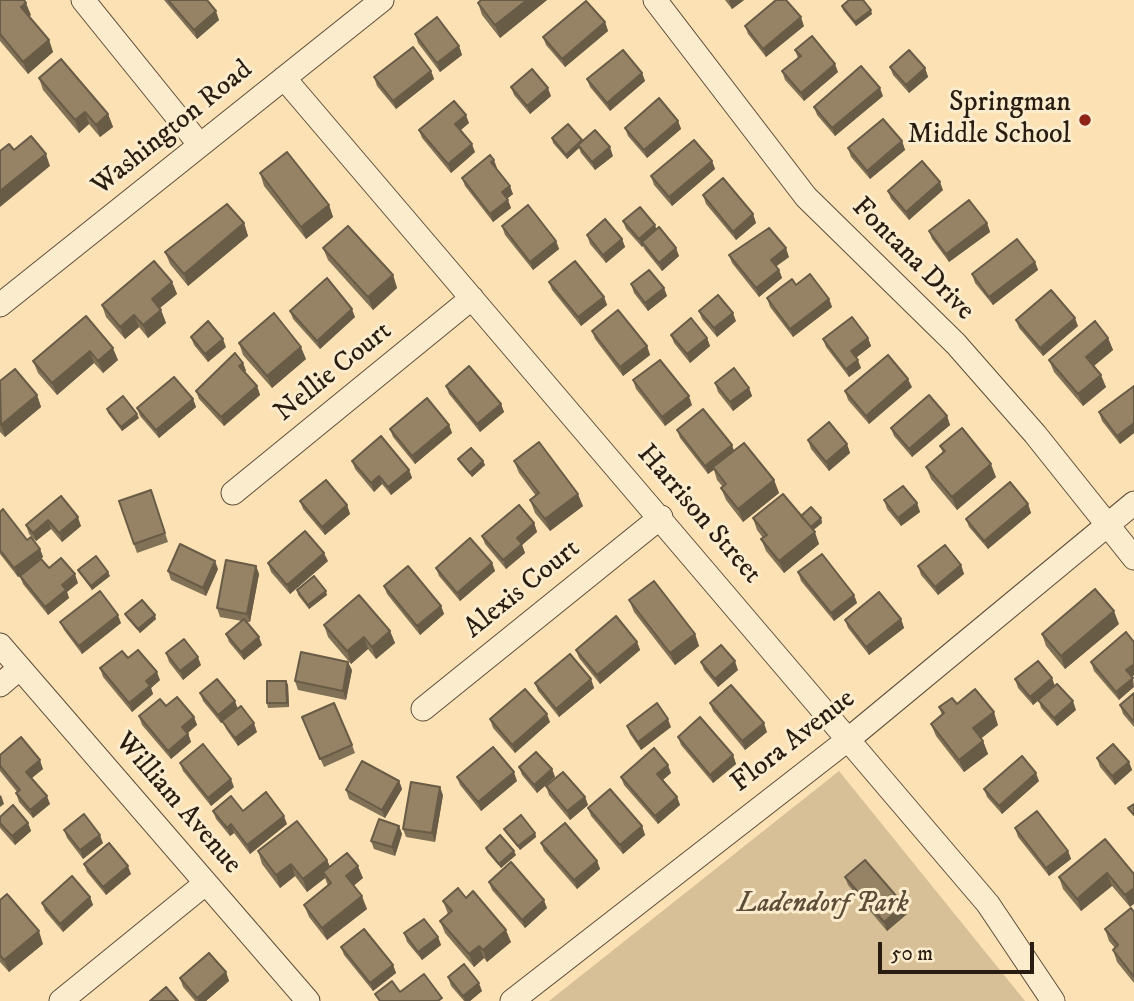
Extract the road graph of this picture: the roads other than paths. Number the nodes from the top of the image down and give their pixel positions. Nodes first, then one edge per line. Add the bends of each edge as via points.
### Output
1 (83, 0) edge
2 (655, 0) edge
3 (366, 5) edge
4 (284, 78) junction
5 (200, 145) junction
6 (472, 299) junction
7 (0, 305) edge
8 (233, 493) dead end
9 (1134, 503) edge
10 (661, 517) junction
11 (1107, 522) junction
12 (1134, 558) edge
13 (0, 645) edge
14 (20, 668) junction
15 (0, 685) edge
16 (423, 709) dead end
17 (850, 738) junction
18 (206, 883) junction
19 (61, 1001) edge
20 (308, 1001) edge
21 (512, 1001) edge
22 (1053, 1001) edge

1 - 5 street
2 - 11 street, Fontana Drive via 806,197 956,344
3 - 4 street, Washington Road
4 - 5 street, Washington Road
4 - 6 street, Harrison Street
5 - 7 street, Washington Road
6 - 8 street, Nellie Court
6 - 10 street, Harrison Street
9 - 11 street, Flora Avenue
10 - 16 street, Alexis Court
10 - 17 street, Harrison Street
11 - 12 street, Fontana Drive
11 - 17 street, Flora Avenue
13 - 14 street, William Avenue
14 - 15 street
14 - 18 street, William Avenue
17 - 21 street, Flora Avenue
17 - 22 street, Harrison Street via 988,904
18 - 19 street
18 - 20 street, William Avenue

